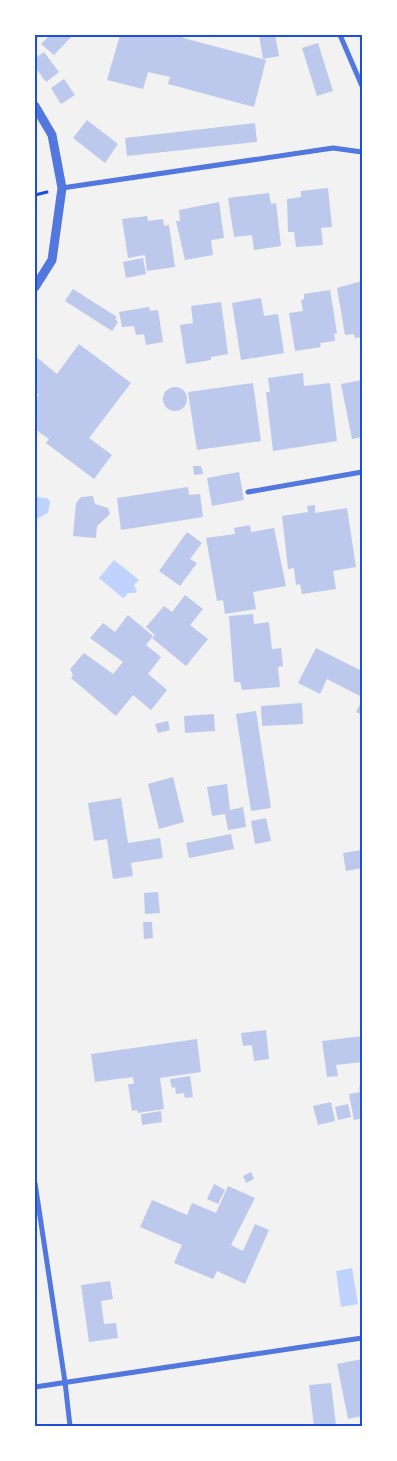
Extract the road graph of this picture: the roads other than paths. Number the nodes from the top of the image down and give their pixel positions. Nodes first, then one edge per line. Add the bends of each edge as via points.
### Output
1 (340, 35) edge
2 (362, 86) edge
3 (35, 106) edge
4 (362, 152) edge
5 (62, 188) junction
6 (35, 287) edge
7 (362, 472) edge
8 (248, 492) dead end
9 (35, 1183) edge
10 (362, 1338) edge
11 (65, 1382) junction
12 (35, 1387) edge
13 (70, 1426) edge

1 - 2 street
3 - 5 street via 52,135
4 - 5 street via 333,148
5 - 6 street via 52,260
7 - 8 street
9 - 11 street
10 - 11 street
11 - 12 street
11 - 13 street

